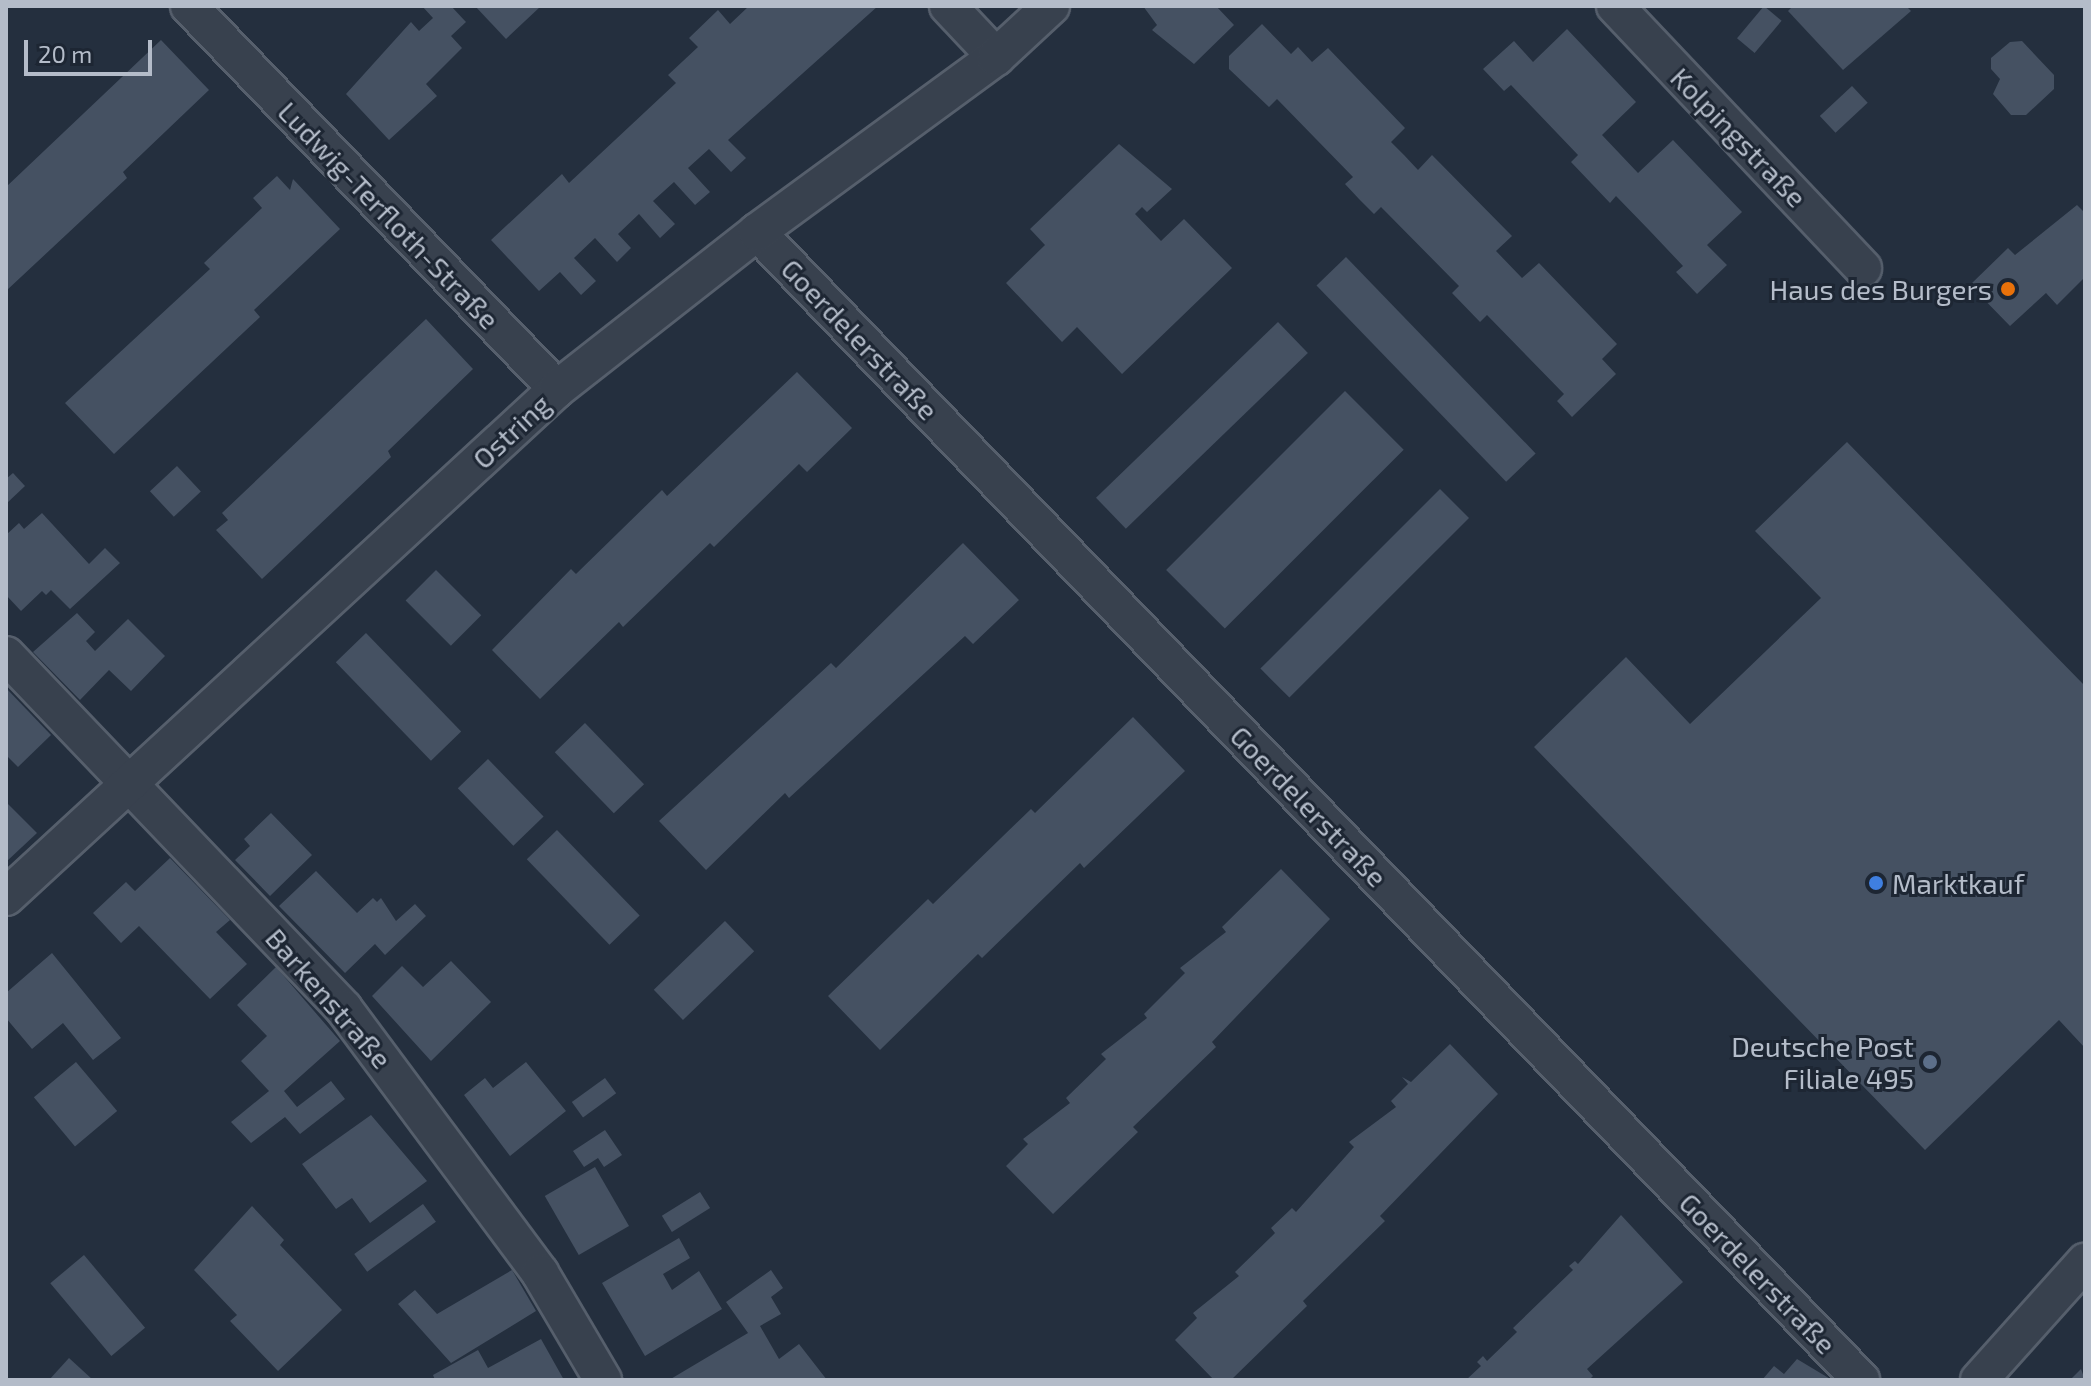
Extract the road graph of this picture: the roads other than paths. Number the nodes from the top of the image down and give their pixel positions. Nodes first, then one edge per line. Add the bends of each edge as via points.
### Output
1 (189, 6) edge
2 (948, 6) edge
3 (1051, 6) edge
4 (1615, 6) edge
5 (996, 57) junction
6 (757, 232) junction
7 (1863, 268) dead end
8 (557, 389) junction
9 (6, 655) edge
10 (133, 784) junction
11 (6, 897) edge
12 (2085, 1262) edge
13 (603, 1380) edge
14 (1861, 1380) edge
15 (1979, 1380) edge

1 - 8 street, Ludwig-Terfloth-Straße
2 - 5 street
3 - 5 street, Ostring
4 - 7 street, Kolpingstraße
5 - 6 street, Ostring
6 - 8 street, Ostring
6 - 14 street, Goerdelerstraße
8 - 10 street, Ostring
9 - 10 street, Barkenstraße
10 - 11 street, Ostring
10 - 13 street, Barkenstraße via 344,1009 399,1078 540,1273
12 - 15 street

